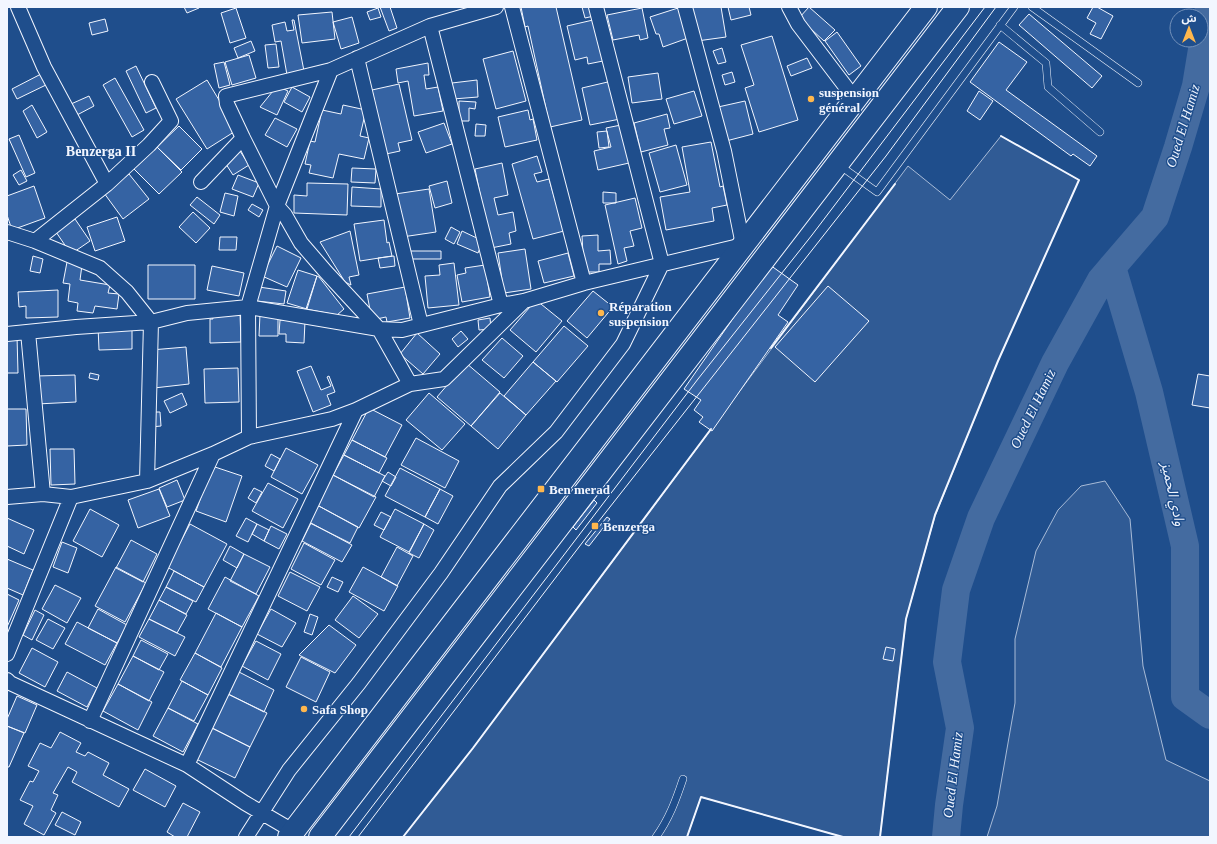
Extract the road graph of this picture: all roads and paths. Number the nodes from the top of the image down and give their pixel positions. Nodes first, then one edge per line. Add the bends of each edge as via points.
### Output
1 (18, 7) edge
2 (496, 7) edge
3 (512, 7) edge
4 (596, 7) edge
5 (686, 7) edge
6 (789, 7) edge
7 (926, 7) edge
8 (958, 7) edge
9 (1014, 7) edge
10 (1032, 7) edge
11 (1000, 25) junction
12 (430, 26) junction
13 (357, 58) junction
14 (331, 70) junction
15 (152, 82) dead end
16 (1138, 83) dead end
17 (856, 99) junction
18 (1100, 132) dead end
19 (243, 138) junction
20 (837, 163) junction
21 (201, 182) dead end
22 (107, 184) junction
23 (277, 206) junction
24 (7, 232) edge
25 (34, 241) junction
26 (743, 246) junction
27 (662, 264) junction
28 (584, 283) junction
29 (524, 301) junction
30 (501, 305) junction
31 (248, 307) junction
32 (150, 322) junction
33 (421, 325) junction
34 (379, 329) junction
35 (28, 332) junction
36 (7, 334) edge
37 (410, 384) junction
38 (356, 410) junction
39 (249, 437) junction
40 (213, 454) junction
41 (147, 482) junction
42 (43, 494) junction
43 (7, 497) edge
44 (70, 497) junction
45 (7, 654) edge
46 (8, 684) edge
47 (90, 721) junction
48 (187, 765) junction
49 (683, 779) dead end
50 (262, 813) junction
51 (291, 834) edge
52 (246, 837) edge
53 (320, 837) edge
54 (656, 837) edge

1 - 22 street via 44,67
2 - 12 street
3 - 28 street
4 - 27 street
5 - 26 street via 724,151
6 - 17 street via 798,24
7 - 17 main road
8 - 20 main road
9 - 11 lane
10 - 16 lane
11 - 18 lane via 1046,63 1048,87
11 - 20 lane via 876,192
12 - 13 street
12 - 30 street
13 - 14 street
13 - 33 street
14 - 19 street via 226,96 227,104
14 - 23 street
15 - 22 street via 171,121
17 - 26 main road
19 - 21 street
19 - 23 street
20 - 53 main road
22 - 25 street
23 - 31 street
23 - 34 street via 301,243
24 - 25 street
25 - 32 street via 100,268 127,292
26 - 27 street
26 - 51 main road
27 - 28 street
27 - 50 street via 624,344 556,432 500,486 359,684 289,770
28 - 29 street
29 - 30 street
29 - 37 street via 444,379
30 - 33 street
31 - 32 street via 187,313
31 - 34 street
31 - 39 street
32 - 35 street
32 - 41 street
33 - 34 street via 402,330
34 - 37 street
35 - 36 street
35 - 42 street
37 - 38 street
38 - 39 street via 332,419
38 - 48 street
39 - 40 street
40 - 41 street
40 - 47 street
41 - 44 street
42 - 43 street
42 - 44 street
44 - 45 street
46 - 47 street
47 - 48 street
48 - 50 street
49 - 54 lane via 674,806
50 - 51 street
50 - 52 street

